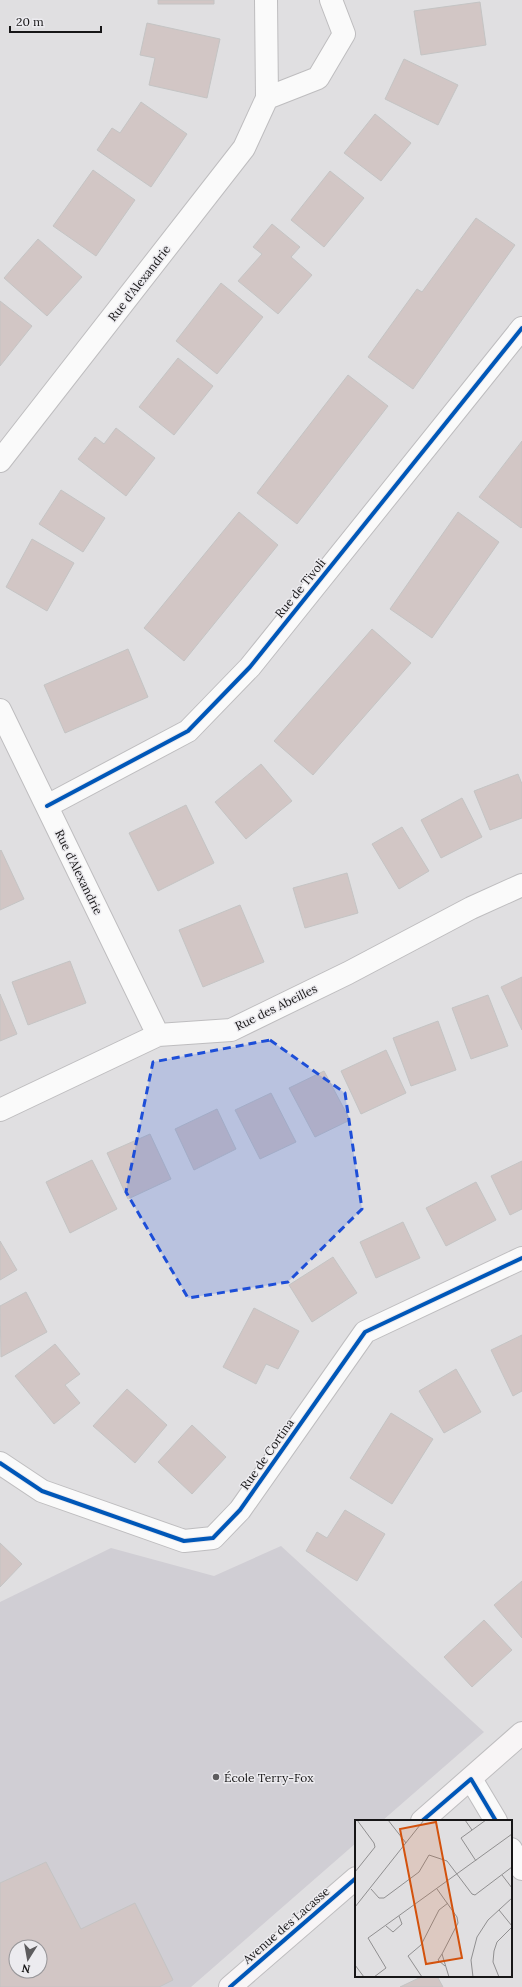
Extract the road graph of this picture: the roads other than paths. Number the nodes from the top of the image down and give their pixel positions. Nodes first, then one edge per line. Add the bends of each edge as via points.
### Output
1 (266, 0) edge
2 (331, 0) edge
3 (267, 98) junction
4 (522, 328) edge
5 (0, 461) edge
6 (0, 710) edge
7 (47, 806) junction
8 (522, 885) edge
9 (158, 1035) junction
10 (0, 1110) edge
11 (522, 1258) edge
12 (0, 1463) edge
13 (522, 1733) edge
14 (471, 1779) junction
15 (423, 1820) edge
16 (495, 1820) edge
17 (512, 1851) edge
18 (522, 1869) edge
19 (355, 1879) edge
20 (230, 1987) edge

1 - 3 street, Rue d'Alexandrie
2 - 3 street via 344,34 318,78
3 - 5 street, Rue d'Alexandrie via 244,148
4 - 7 street, Rue de Tivoli via 250,667 188,731
6 - 7 street, Rue d'Alexandrie
7 - 9 street, Rue d'Alexandrie
8 - 9 street, Rue des Abeilles via 471,908 348,973 231,1030
9 - 10 street, Rue des Abeilles
11 - 12 street, Rue de Cortina via 365,1332 240,1510 213,1538 184,1541 42,1491
13 - 14 street
14 - 15 street
14 - 16 street
17 - 18 street
19 - 20 street, Avenue des Lacasse

